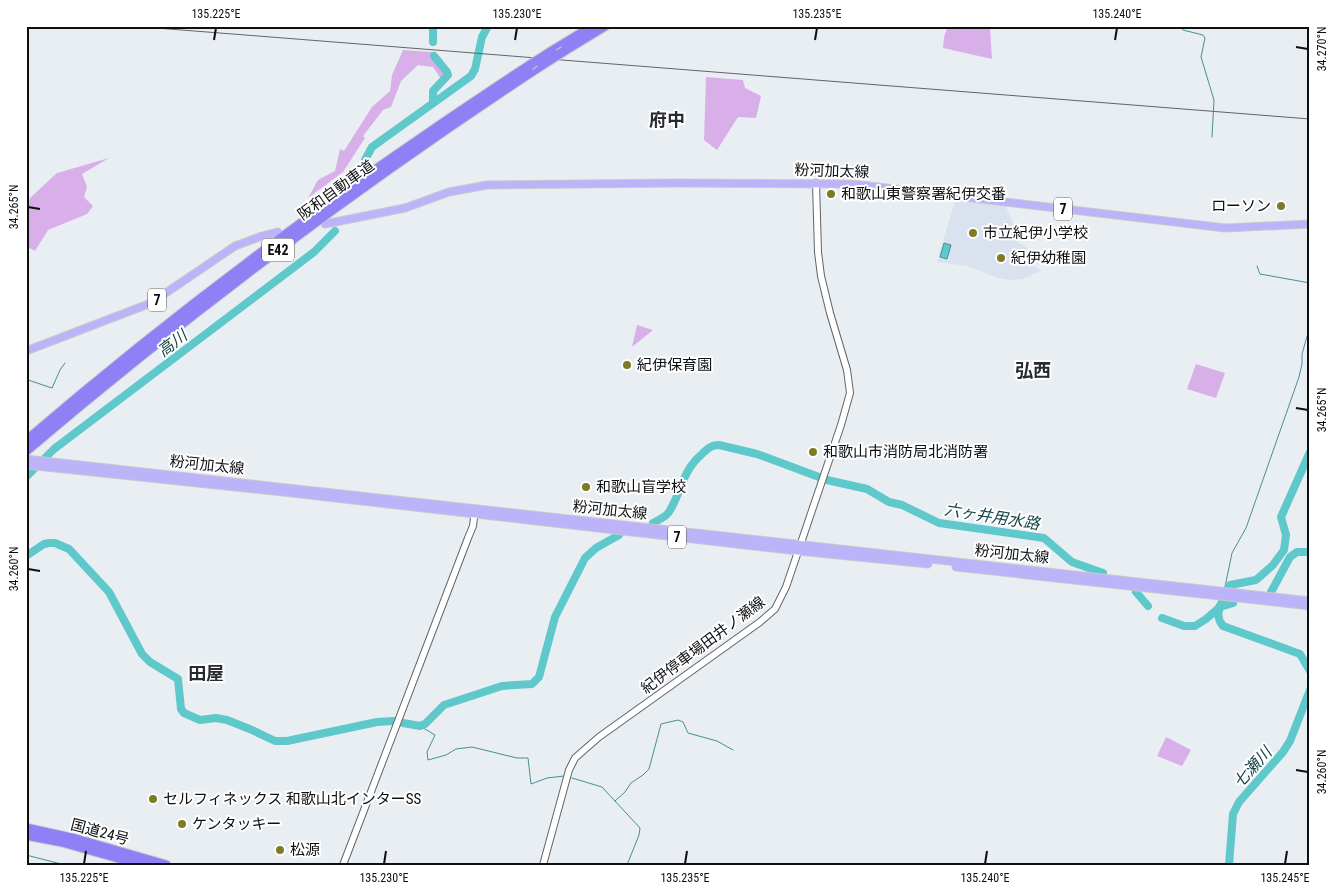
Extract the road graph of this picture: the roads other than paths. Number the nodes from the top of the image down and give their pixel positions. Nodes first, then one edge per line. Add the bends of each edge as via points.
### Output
1 (592, 26) edge
2 (605, 26) edge
3 (816, 183) junction
4 (325, 224) dead end
5 (1310, 224) edge
6 (278, 232) dead end
7 (26, 351) edge
8 (26, 442) edge
9 (26, 451) edge
10 (26, 459) edge
11 (28, 465) edge
12 (475, 511) junction
13 (799, 548) junction
14 (1310, 601) edge
15 (1310, 606) edge
16 (26, 828) edge
17 (26, 835) edge
18 (143, 865) edge
19 (166, 865) edge
20 (343, 865) edge
21 (543, 865) edge

1 - 8 highway, 阪和自動車道 / E42, bridge via 410,144 310,215 124,359
2 - 9 highway, 阪和自動車道 / E42, bridge via 455,122 315,221 142,354
3 - 4 main road, 粉河加太線 / 7 via 487,185 449,192 405,208
3 - 5 main road, 粉河加太線 / 7 via 897,188 1224,228
3 - 13 main road, 紀伊停車場田井ノ瀬線 via 821,276 847,370 850,393
6 - 7 main road, 7 via 235,246 151,303
10 - 12 main road, 粉河加太線 / 7
11 - 12 main road, 粉河加太線 / 7
12 - 13 main road, 粉河加太線 / 7
12 - 20 main road via 468,538
13 - 14 main road, 粉河加太線 / 7
13 - 15 main road, 粉河加太線 / 7
13 - 21 main road, 紀伊停車場田井ノ瀬線 via 775,610 588,745 575,758
16 - 19 highway, 国道24号
17 - 18 highway, 国道24号

